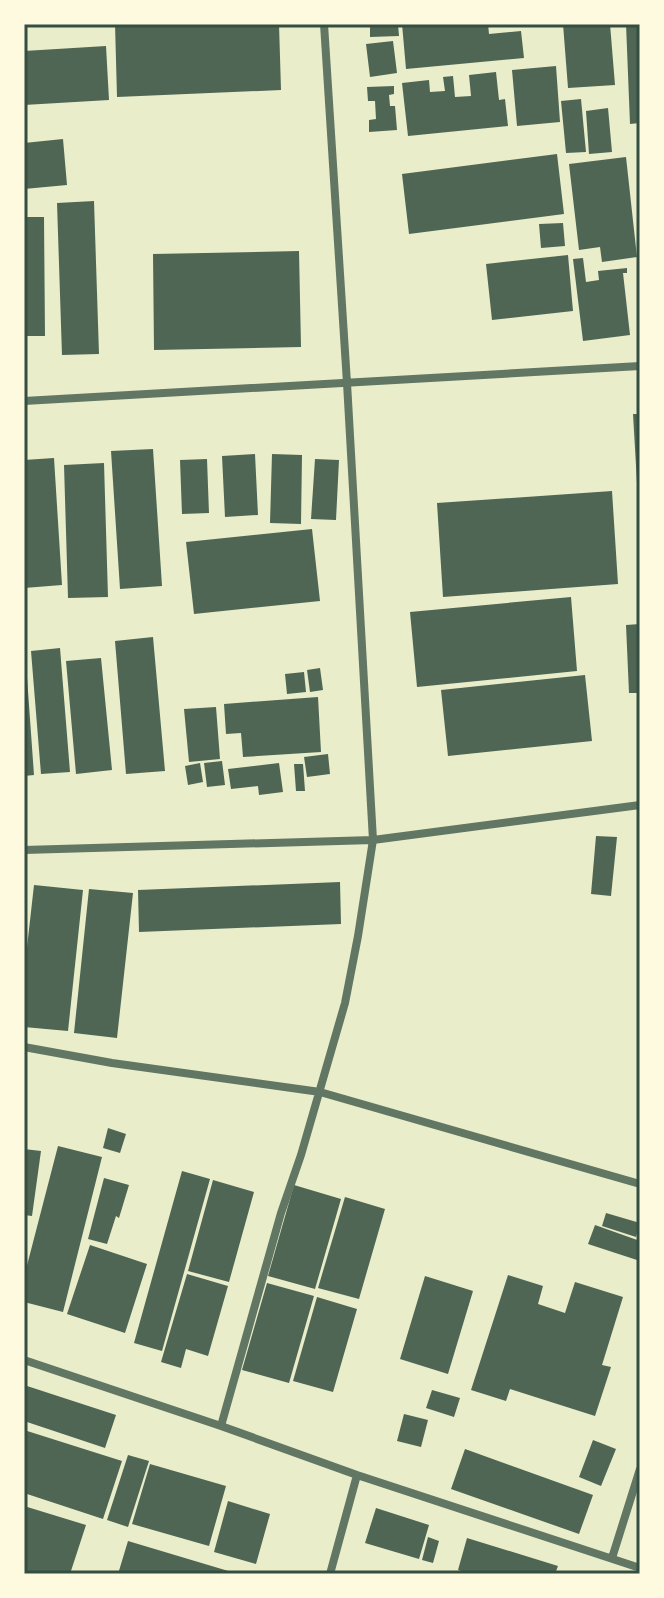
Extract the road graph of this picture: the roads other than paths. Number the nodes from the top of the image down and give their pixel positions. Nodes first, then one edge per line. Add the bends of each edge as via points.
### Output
1 (324, 24) edge
2 (640, 366) edge
3 (347, 383) junction
4 (24, 401) edge
5 (640, 805) edge
6 (373, 840) junction
7 (24, 850) edge
8 (24, 1047) edge
9 (320, 1092) junction
10 (640, 1184) edge
11 (24, 1360) edge
12 (221, 1426) junction
13 (640, 1469) edge
14 (357, 1475) junction
15 (612, 1558) junction
16 (640, 1568) edge
17 (330, 1574) edge

1 - 3 street
2 - 3 street
3 - 4 street
3 - 6 street
5 - 6 street
6 - 7 street
6 - 9 street via 348,990
8 - 9 street
9 - 10 street
9 - 12 street
11 - 12 street
12 - 14 street
13 - 15 street
14 - 15 street
14 - 17 street
15 - 16 street

